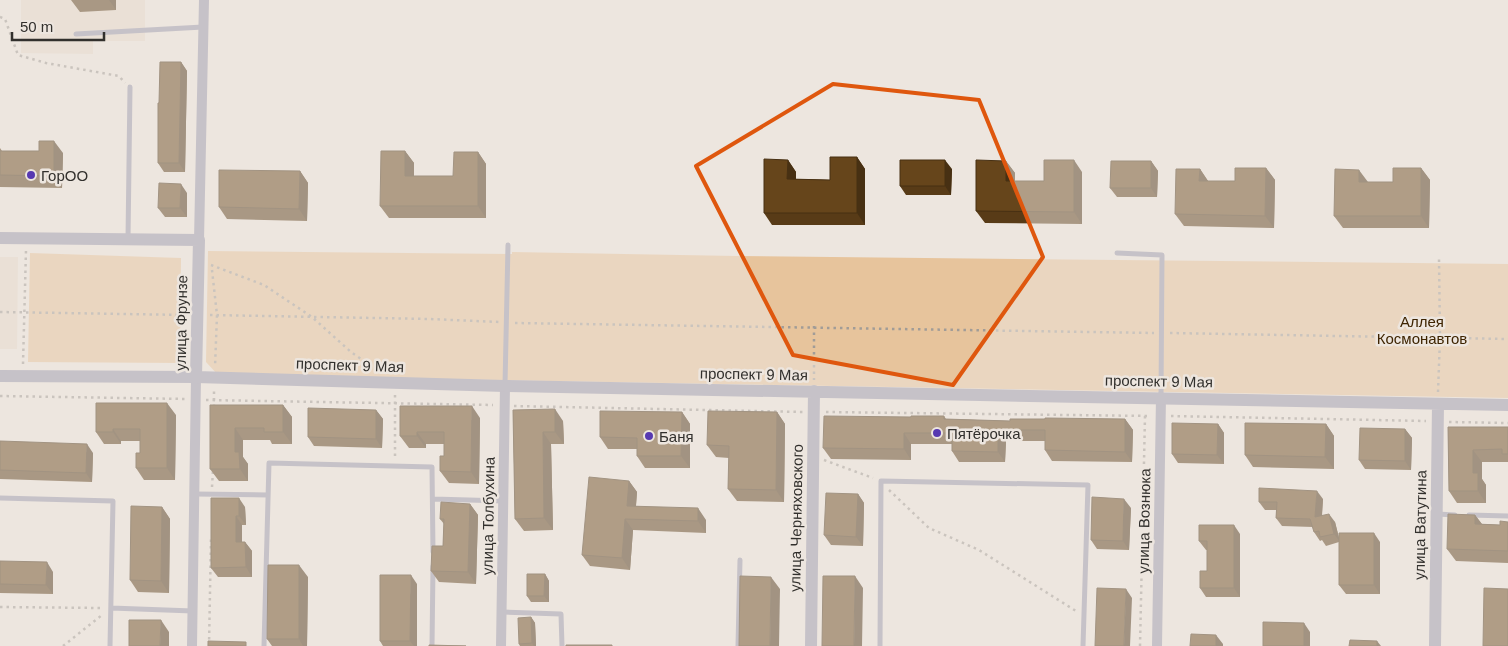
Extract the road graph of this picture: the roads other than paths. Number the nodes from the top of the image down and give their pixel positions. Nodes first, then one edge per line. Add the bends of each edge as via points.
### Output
1 (204, 0) edge
2 (203, 27) junction
3 (76, 34) dead end
4 (130, 87) road end
5 (0, 238) edge
6 (128, 240) junction
7 (200, 240) junction
8 (508, 245) dead end
9 (1117, 253) dead end
10 (0, 376) edge
11 (196, 376) junction
12 (505, 386) junction
13 (814, 391) junction
14 (1161, 397) junction
15 (1438, 404) junction
16 (1508, 404) edge
17 (194, 494) junction
18 (268, 495) junction
19 (0, 498) edge
20 (433, 499) junction
21 (504, 501) junction
22 (1436, 514) junction
23 (1508, 516) edge
24 (740, 560) dead end
25 (111, 608) junction
26 (193, 611) junction
27 (502, 612) junction
28 (110, 646) edge
29 (192, 646) edge
30 (264, 646) edge
31 (432, 646) edge
32 (502, 646) edge
33 (562, 646) edge
34 (738, 646) edge
35 (811, 646) edge
36 (880, 646) edge
37 (1083, 646) edge
38 (1156, 646) edge
39 (1435, 646) edge

1 - 2 street, улица Фрунзе
2 - 3 lane
2 - 7 street, улица Фрунзе
4 - 6 lane
5 - 6 street
6 - 7 street
7 - 11 street, улица Фрунзе
8 - 12 lane
9 - 14 lane via 1162,255
10 - 11 street, проспект 9 Мая
11 - 12 street, проспект 9 Мая
11 - 17 street, улица Фрунзе
12 - 13 street, проспект 9 Мая
12 - 21 street, улица Толбухина
13 - 14 street, проспект 9 Мая
13 - 35 street, улица Черняховского
14 - 15 street, проспект 9 Мая
14 - 38 street, улица Вознюка
15 - 16 street, проспект 9 Мая
15 - 22 street, улица Ватутина
17 - 18 lane
17 - 26 street, улица Фрунзе
18 - 20 lane via 269,463 395,466 432,467
18 - 30 lane
19 - 25 lane via 113,501
20 - 21 lane
20 - 31 lane
21 - 27 street, улица Толбухина
22 - 23 lane
22 - 39 street, улица Ватутина
24 - 34 lane
25 - 26 lane
25 - 28 lane
26 - 29 street, улица Фрунзе
27 - 32 street, улица Толбухина
27 - 33 lane via 562,614
36 - 37 lane via 881,481 1088,485

